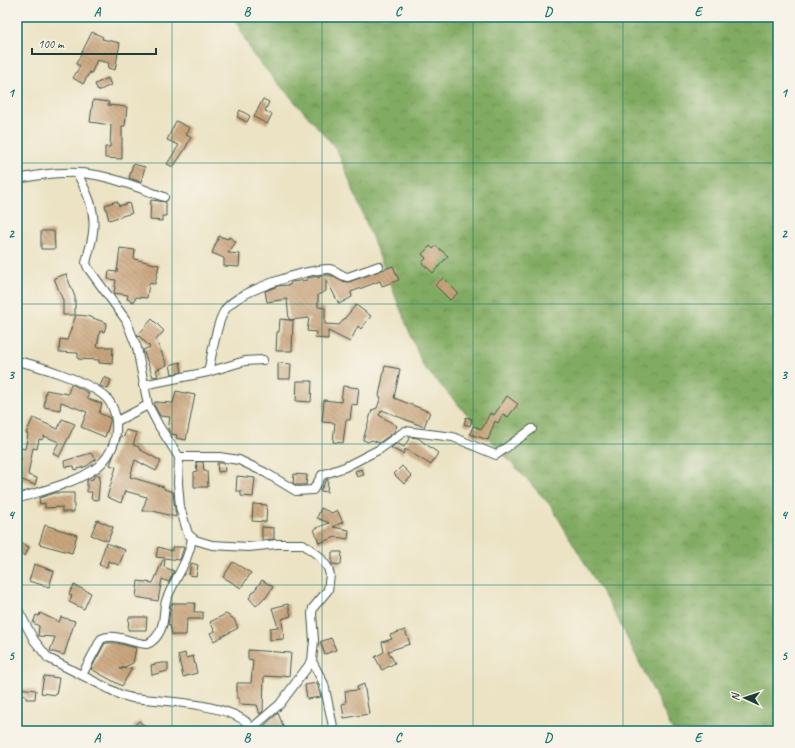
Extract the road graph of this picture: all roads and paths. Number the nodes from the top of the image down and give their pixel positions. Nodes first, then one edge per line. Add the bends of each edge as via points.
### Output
1 (77, 173) junction
2 (17, 179) edge
3 (164, 196) dead end
4 (379, 266) dead end
5 (263, 360) dead end
6 (17, 361) edge
7 (208, 372) junction
8 (143, 385) junction
9 (148, 405) junction
10 (117, 421) junction
11 (532, 429) dead end
12 (179, 457) junction
13 (17, 499) edge
14 (192, 538) junction
15 (17, 608) edge
16 (312, 661) junction
17 (82, 675) junction
18 (251, 730) edge
19 (334, 731) edge

1 - 2 street via 43,174
1 - 3 street via 97,175
1 - 8 street via 94,214 86,263 126,320 137,348
4 - 7 street via 348,277 332,270 304,272 278,280 232,303 226,308 221,319
5 - 7 street via 245,361
6 - 10 street via 51,371 102,394 112,407
7 - 8 street
8 - 9 street
9 - 10 street
9 - 12 street
10 - 13 street via 112,451 98,467 85,475
11 - 12 street via 496,455 453,437 406,430 380,449 345,467 324,474 311,490 293,491 251,465 230,458
12 - 14 street via 180,507 184,525
14 - 16 street via 212,545 248,547 303,544 319,556 328,568 329,584 328,590 313,608
14 - 17 street via 188,557 164,606 164,623 156,637 147,644 111,637 101,639
15 - 17 street via 40,650 48,658
16 - 18 street via 280,704
16 - 19 street via 324,684
17 - 18 street via 132,698 224,711 246,722

